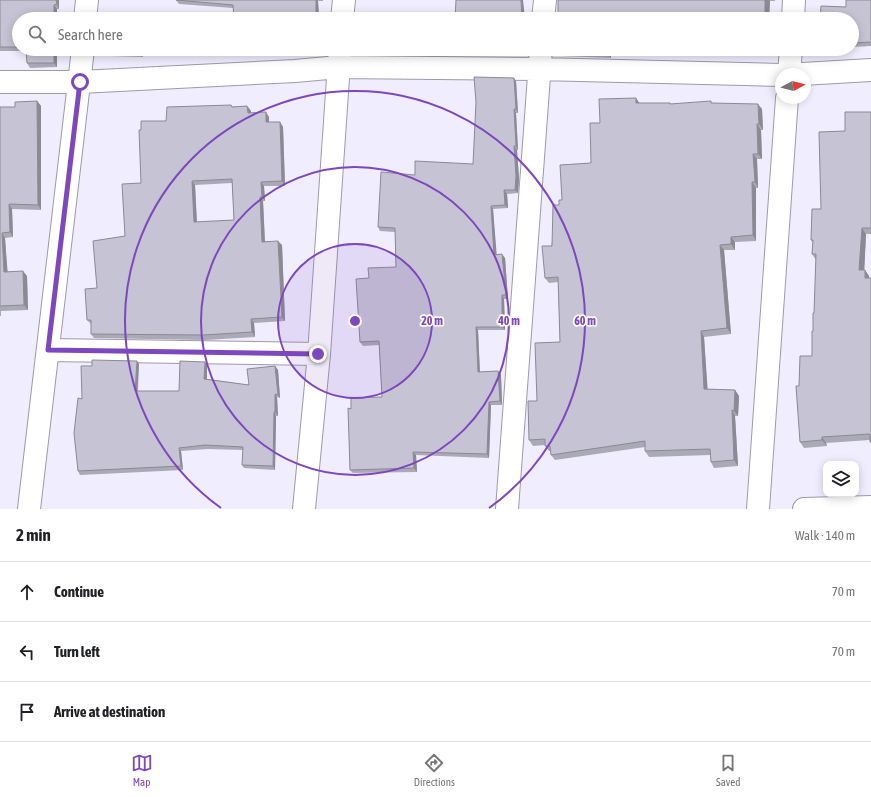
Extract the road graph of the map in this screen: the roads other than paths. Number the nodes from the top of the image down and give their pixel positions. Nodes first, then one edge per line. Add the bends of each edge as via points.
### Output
1 (87, 0) edge
2 (344, 0) edge
3 (545, 0) edge
4 (794, 0) edge
5 (86, 12) edge
6 (343, 12) edge
7 (544, 12) edge
8 (793, 12) edge
9 (82, 56) edge
10 (790, 56) edge
11 (340, 58) edge
12 (540, 59) edge
13 (789, 68) edge
14 (871, 70) edge
15 (811, 73) edge
16 (775, 75) edge
17 (0, 82) edge
18 (80, 82) junction
19 (787, 104) edge
20 (48, 350) junction
21 (318, 354) junction
22 (871, 508) edge
23 (29, 509) edge
24 (304, 509) edge
25 (507, 509) edge
26 (758, 509) edge
27 (804, 509) edge

1 - 5 street
2 - 6 street
3 - 7 street
4 - 8 street
9 - 18 street
10 - 13 street
11 - 12 street
11 - 18 street via 295,71
11 - 21 street
12 - 16 street
12 - 25 street
14 - 15 street
17 - 18 street
18 - 20 street
19 - 26 street
20 - 21 street
20 - 23 street
21 - 24 street
22 - 27 street

